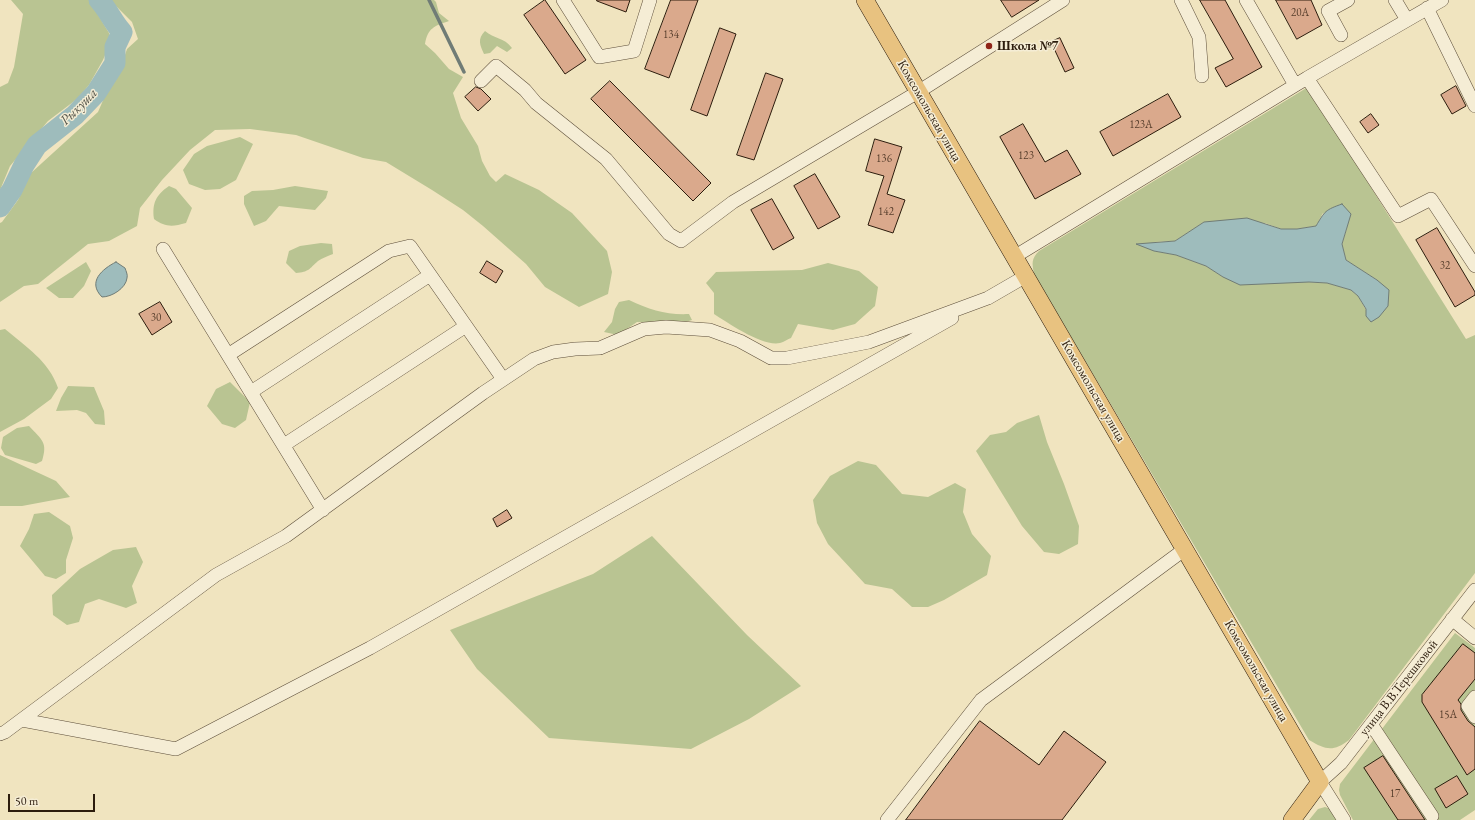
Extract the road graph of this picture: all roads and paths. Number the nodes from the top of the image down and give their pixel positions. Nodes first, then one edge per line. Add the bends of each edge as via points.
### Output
1 (562, 0) edge
2 (650, 0) edge
3 (865, 0) edge
4 (1063, 0) edge
5 (1182, 0) edge
6 (1246, 0) edge
7 (1348, 0) edge
8 (1395, 0) edge
9 (1442, 0) edge
10 (1427, 8) junction
11 (1407, 20) junction
12 (1341, 35) dead end
13 (1202, 76) dead end
14 (1307, 78) junction
15 (481, 81) dead end
16 (1295, 85) junction
17 (918, 92) junction
18 (1475, 106) edge
19 (163, 250) dead end
20 (1014, 257) junction
21 (1475, 266) edge
22 (430, 274) junction
23 (1026, 276) junction
24 (988, 298) junction
25 (466, 326) junction
26 (228, 355) junction
27 (503, 379) junction
28 (251, 392) junction
29 (284, 445) junction
30 (324, 510) junction
31 (1185, 549) junction
32 (1475, 590) edge
33 (1452, 619) junction
34 (1475, 638) edge
35 (1475, 697) edge
36 (1475, 717) edge
37 (22, 720) junction
38 (1371, 724) junction
39 (0, 734) edge
40 (1320, 782) junction
41 (1432, 816) dead end
42 (887, 820) edge
43 (1292, 820) edge
44 (1344, 820) edge

1 - 2 street via 599,57 634,51
3 - 17 main road, Комсомольская улица
4 - 17 street
5 - 13 street via 1199,37
6 - 16 street
7 - 12 street via 1328,11
8 - 11 street
9 - 10 street
10 - 11 street
10 - 18 street
11 - 14 street
14 - 16 street
14 - 21 street via 1398,216 1431,199
15 - 17 street via 496,66 525,90 536,103 606,159 669,234 680,241 733,202
16 - 20 street
17 - 20 main road, Комсомольская улица
19 - 26 street
20 - 23 main road, Комсомольская улица
22 - 25 street
22 - 26 street via 410,246 389,251
22 - 28 street
23 - 24 street
23 - 31 main road, Комсомольская улица
24 - 27 street via 869,342 787,358 771,358 740,341 710,330 666,327 644,329 600,348 553,352 534,359
24 - 37 street via 370,648 176,749
25 - 27 street
25 - 29 street
26 - 28 street
27 - 30 street
28 - 29 street
29 - 30 street
30 - 37 street via 286,536 216,575
31 - 40 main road, Комсомольская улица
31 - 42 street via 981,700
32 - 33 street, улица В.В.Терешковой
33 - 34 street
33 - 38 street, улица В.В.Терешковой
35 - 36 street via 1468,706
37 - 39 street
38 - 40 street, улица В.В.Терешковой via 1341,763
38 - 41 street
40 - 43 main road
40 - 44 street

